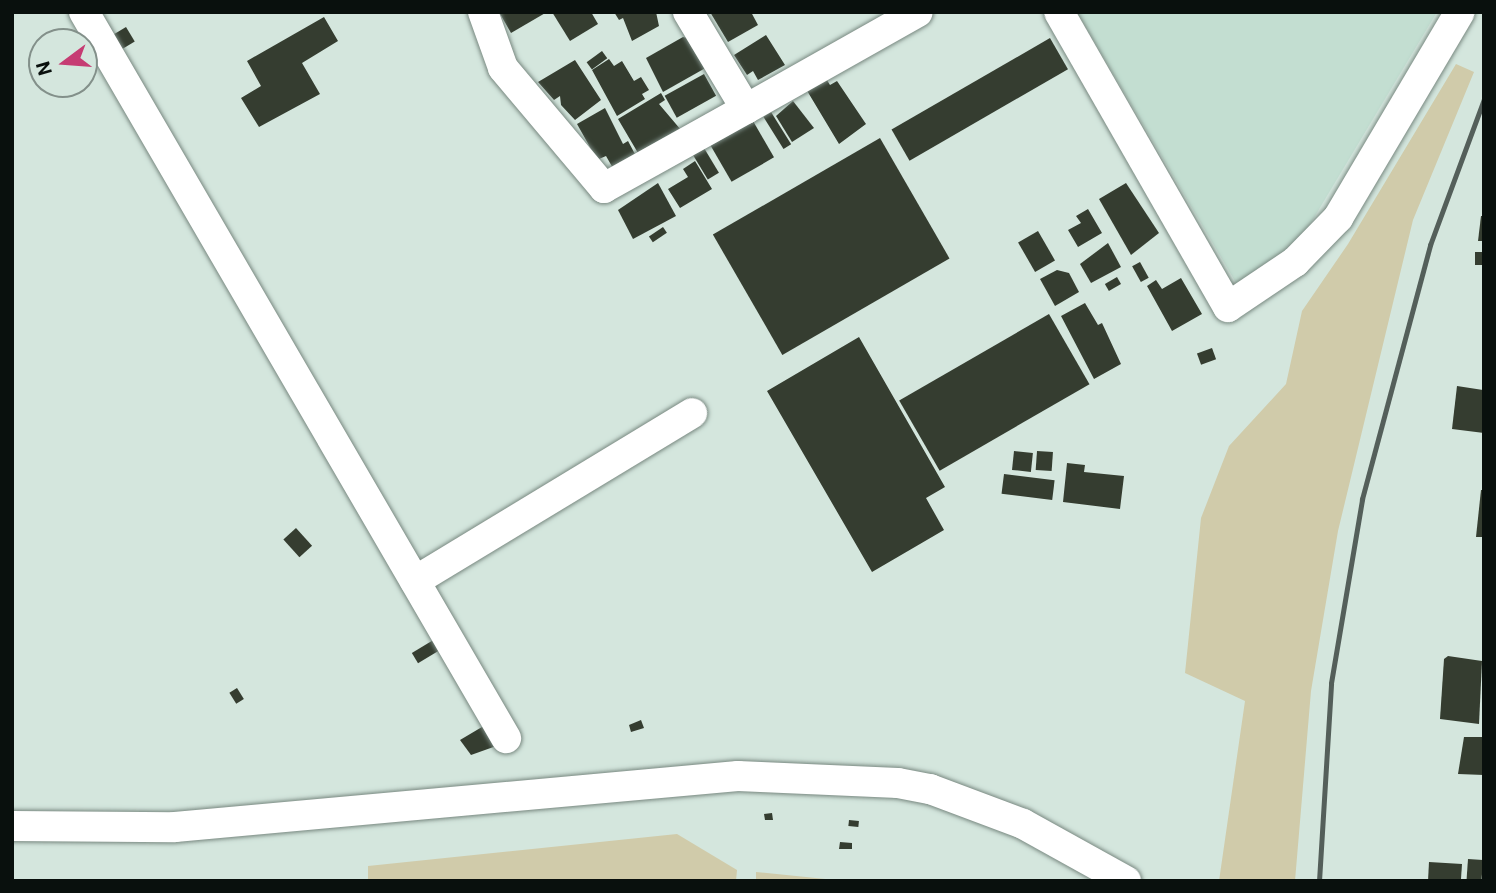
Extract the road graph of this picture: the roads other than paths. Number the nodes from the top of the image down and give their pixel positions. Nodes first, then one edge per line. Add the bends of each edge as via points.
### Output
1 (84, 12) edge
2 (483, 12) edge
3 (688, 12) edge
4 (918, 12) edge
5 (1059, 12) edge
6 (1460, 12) edge
7 (746, 108) junction
8 (692, 413) dead end
9 (415, 581) junction
10 (506, 738) dead end
11 (12, 826) edge
12 (1126, 881) edge

1 - 9 street
2 - 7 street via 503,68 604,188
3 - 7 street
4 - 7 street
5 - 6 street via 1227,307 1295,262 1338,218
8 - 9 street
9 - 10 street
11 - 12 street via 175,827 738,776 898,783 930,789 1023,824

